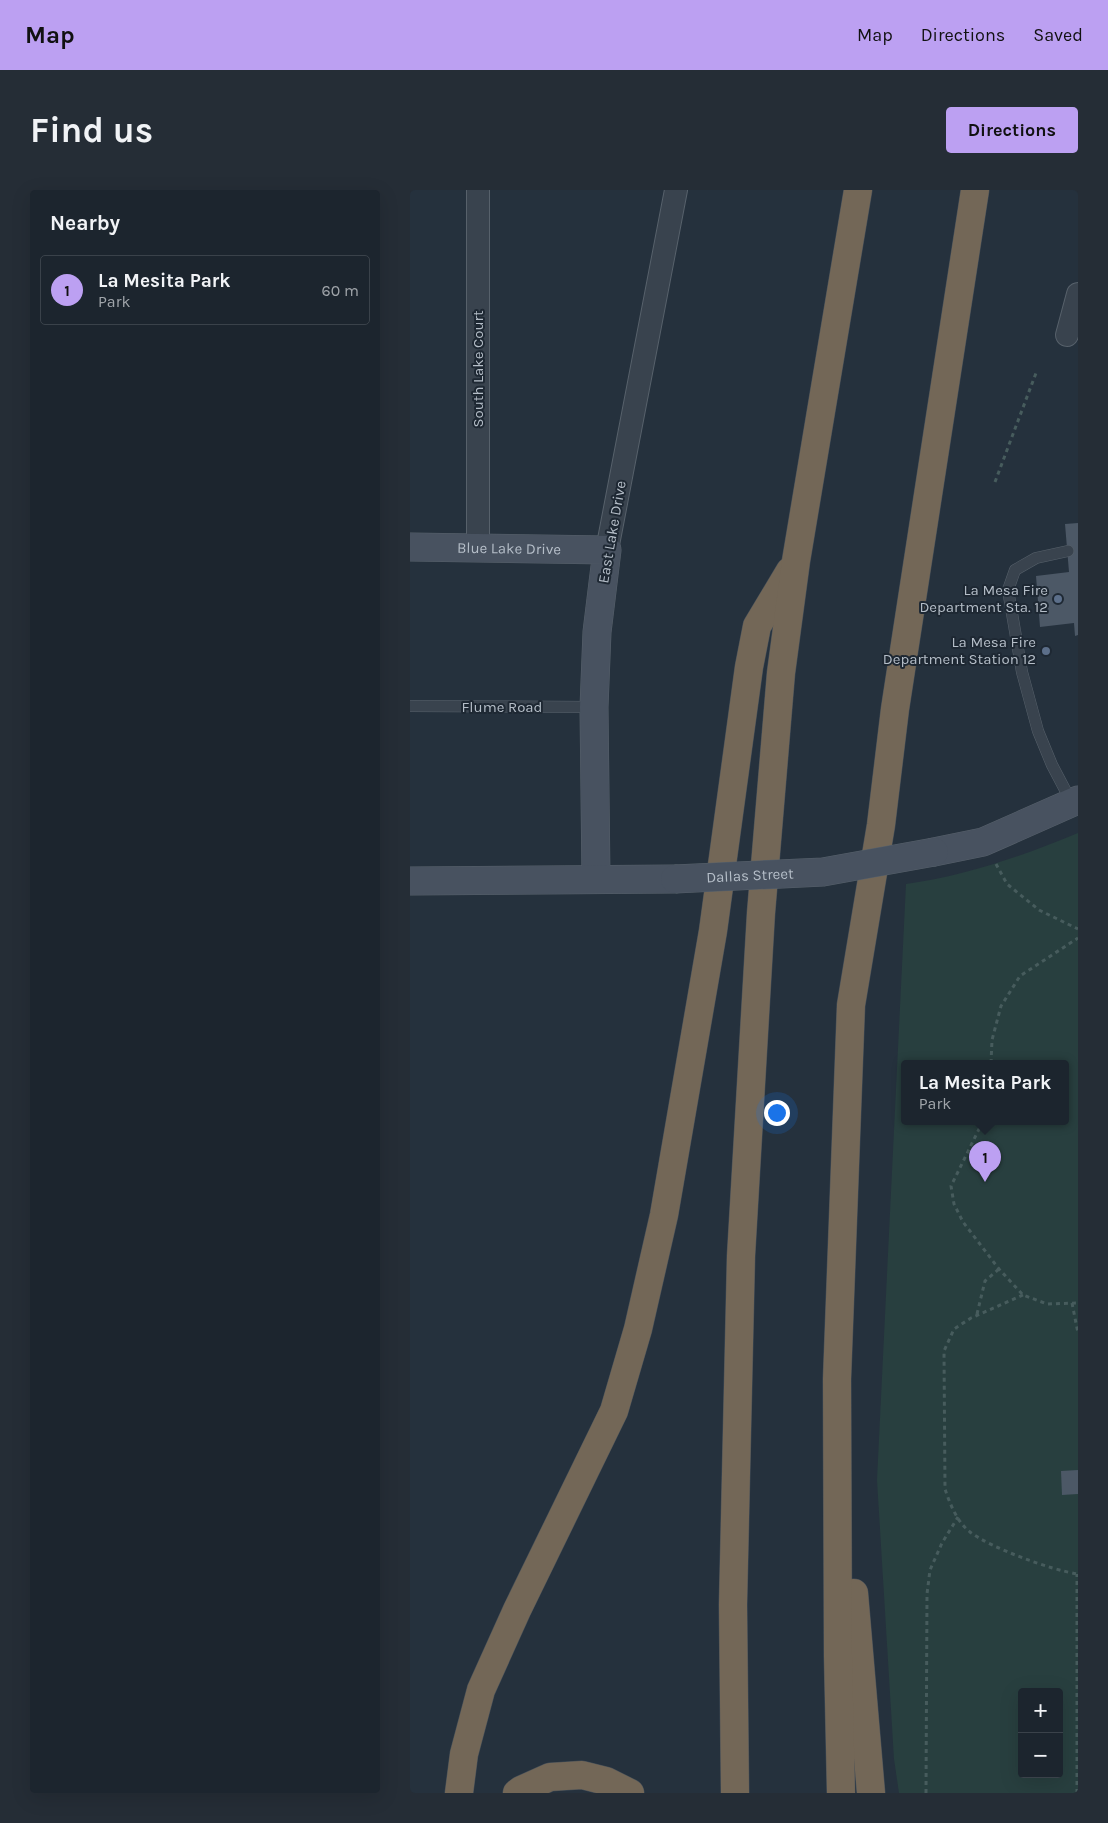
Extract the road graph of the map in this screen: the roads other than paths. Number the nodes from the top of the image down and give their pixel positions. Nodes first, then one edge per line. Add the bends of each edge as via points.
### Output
1 (478, 190) edge
2 (676, 190) edge
3 (858, 190) edge
4 (976, 190) edge
5 (1078, 294) edge
6 (1068, 335) dead end
7 (410, 547) edge
8 (478, 548) junction
9 (607, 550) junction
10 (1068, 551) dead end
11 (796, 561) junction
12 (410, 706) edge
13 (594, 707) junction
14 (1075, 802) edge
15 (596, 879) junction
16 (410, 880) edge
17 (837, 1379) junction
18 (459, 1793) edge
19 (517, 1793) edge
20 (630, 1793) edge
21 (736, 1793) edge
22 (841, 1793) edge
23 (871, 1793) edge

1 - 8 street, South Lake Court
2 - 9 street, East Lake Drive
3 - 11 highway
4 - 17 highway via 851,1005
5 - 6 street
7 - 8 street, Blue Lake Drive
8 - 9 street, Blue Lake Drive
9 - 13 street, East Lake Drive via 597,632
10 - 14 lane via 1036,558 1015,570 1008,590 1022,672 1038,731 1052,765
11 - 18 highway via 757,626 713,931 664,1215 638,1329 614,1411 480,1690 464,1754
11 - 21 highway via 781,673 761,913 741,1256 732,1605
12 - 13 lane, Flume Road
13 - 15 street, East Lake Drive
14 - 15 street, Dallas Street, bridge via 984,842 823,872
15 - 16 street, Dallas Street
17 - 22 highway
17 - 23 highway
19 - 20 highway via 550,1777 582,1776 606,1781

